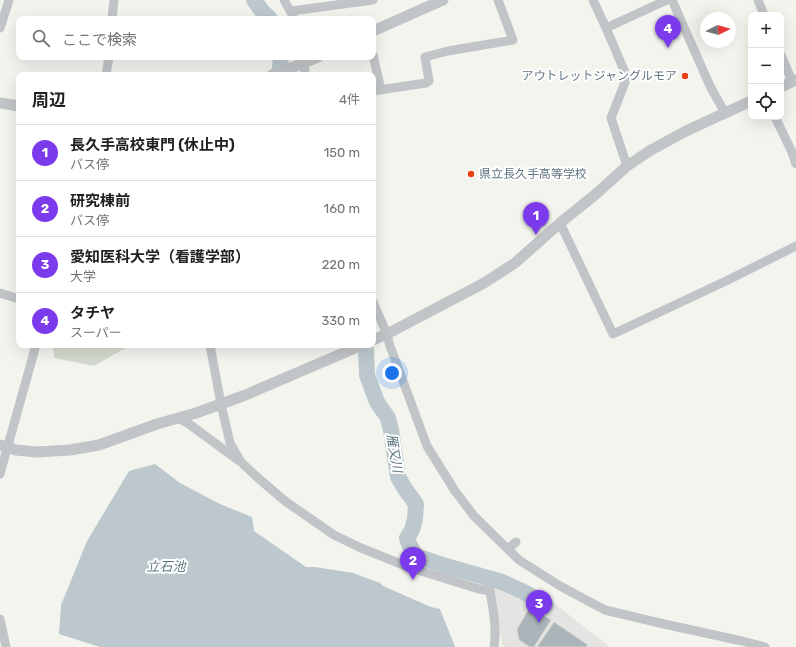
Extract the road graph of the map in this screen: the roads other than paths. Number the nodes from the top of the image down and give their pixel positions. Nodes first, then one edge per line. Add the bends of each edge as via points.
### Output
1 (9, 0) edge
2 (114, 0) edge
3 (284, 0) edge
4 (373, 0) edge
5 (443, 0) edge
6 (498, 0) edge
7 (593, 0) edge
8 (667, 0) edge
9 (672, 0) edge
10 (758, 0) edge
11 (763, 12) edge
12 (292, 15) edge
13 (112, 16) edge
14 (0, 28) edge
15 (606, 28) junction
16 (376, 30) edge
17 (108, 60) edge
18 (304, 60) edge
19 (374, 60) edge
20 (784, 61) edge
21 (106, 72) edge
22 (280, 72) edge
23 (305, 72) edge
24 (375, 72) edge
25 (794, 81) edge
26 (784, 86) edge
27 (377, 91) edge
28 (748, 102) edge
29 (0, 103) edge
30 (16, 106) edge
31 (725, 113) junction
32 (776, 120) edge
33 (796, 164) edge
34 (627, 166) junction
35 (560, 223) junction
36 (796, 246) edge
37 (0, 293) edge
38 (16, 299) edge
39 (376, 309) edge
40 (387, 334) junction
41 (376, 339) edge
42 (35, 348) edge
43 (211, 348) edge
44 (355, 348) edge
45 (221, 404) junction
46 (178, 418) junction
47 (4, 446) edge
48 (241, 462) junction
49 (0, 474) edge
50 (516, 542) dead end
51 (508, 549) junction
52 (0, 619) edge
53 (6, 647) edge
54 (494, 647) edge
55 (764, 647) edge

1 - 14 street
2 - 13 street
3 - 12 street
4 - 12 street
5 - 16 street
6 - 27 street via 513,40 425,57 429,81
7 - 15 street
8 - 15 street
9 - 31 street via 710,86
10 - 11 street
15 - 34 street via 627,77 611,118
17 - 21 street
18 - 22 street
18 - 23 street
19 - 24 street
20 - 25 street
25 - 26 street
28 - 31 street
29 - 30 street
31 - 34 street via 686,131
32 - 33 street
34 - 35 street
35 - 36 street via 613,334
35 - 40 street via 515,263 484,283
37 - 38 street
39 - 40 street
40 - 41 street
40 - 51 street via 427,446 474,516
42 - 47 street
43 - 45 street
44 - 45 street
45 - 46 street
45 - 48 street via 230,443
46 - 47 street via 99,445 70,450 37,452
46 - 48 street
47 - 49 street
48 - 54 street via 285,501 334,535 411,568 490,591 495,625
50 - 51 street
51 - 55 street via 519,560 547,578 605,610
52 - 53 street

